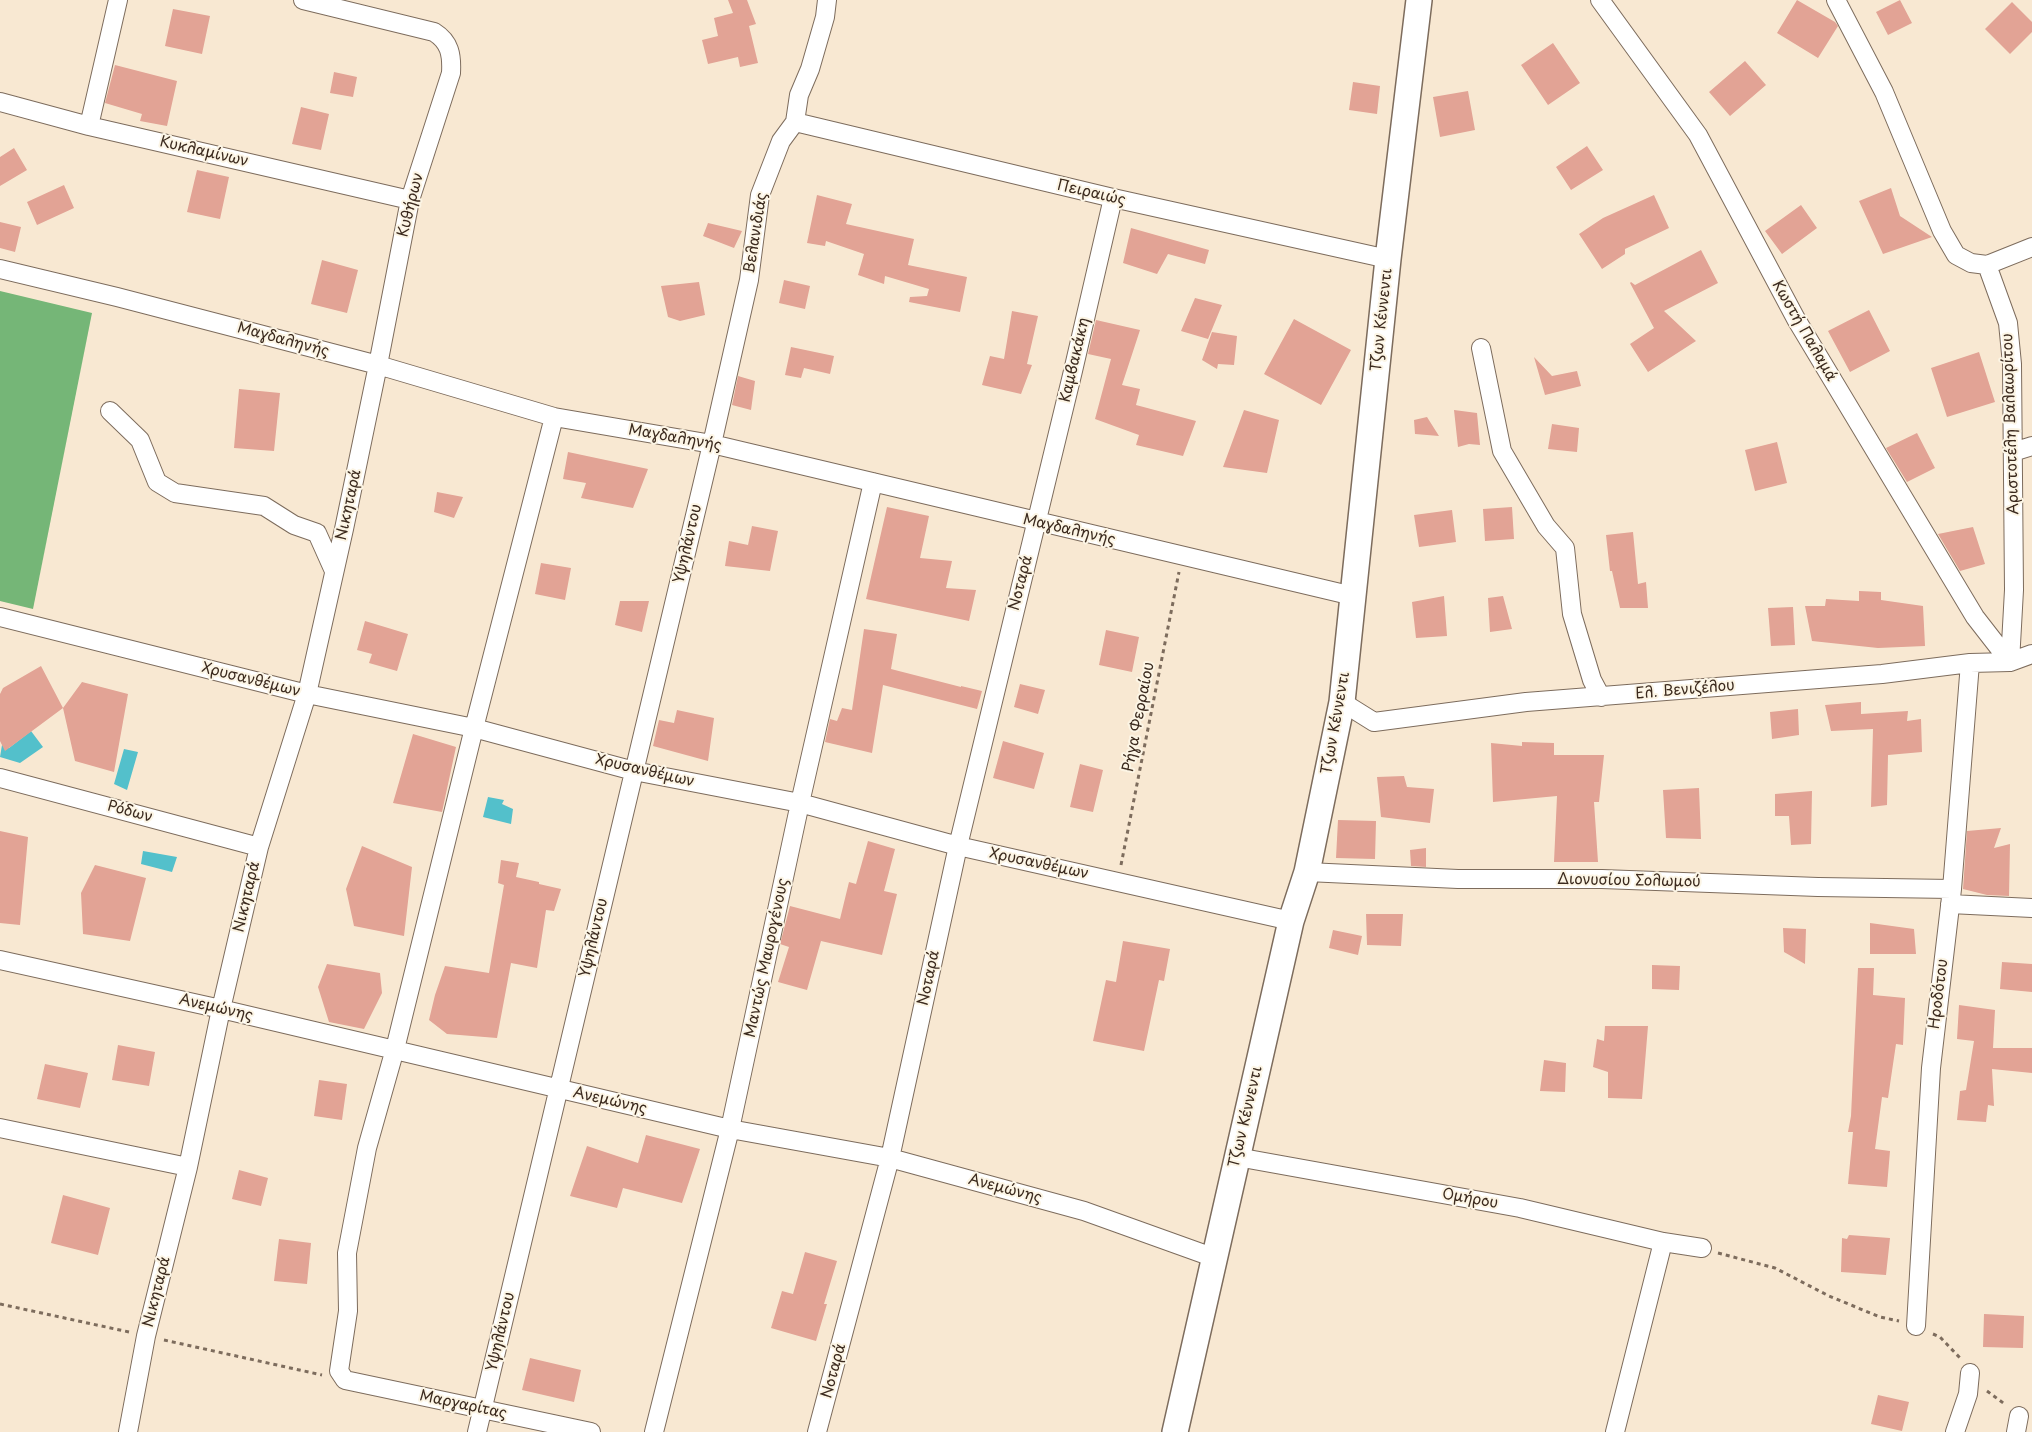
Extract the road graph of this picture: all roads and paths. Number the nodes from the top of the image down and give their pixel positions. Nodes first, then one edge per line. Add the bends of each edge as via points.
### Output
1 (118, 0) edge
2 (303, 0) edge
3 (827, 0) edge
4 (1419, 0) edge
5 (1600, 0) edge
6 (1836, 0) edge
7 (0, 102) edge
8 (795, 122) junction
9 (90, 126) junction
10 (1113, 198) junction
11 (410, 200) junction
12 (2032, 247) edge
13 (1388, 259) junction
14 (1987, 265) junction
15 (0, 269) edge
16 (1481, 348) dead end
17 (378, 365) junction
18 (110, 411) dead end
19 (554, 417) junction
20 (712, 444) junction
21 (2032, 446) edge
22 (2013, 452) junction
23 (874, 482) junction
24 (1036, 522) junction
25 (1182, 557) junction
26 (334, 571) junction
27 (1353, 596) junction
28 (0, 617) edge
29 (2032, 654) edge
30 (2010, 662) junction
31 (1970, 663) junction
32 (2032, 664) edge
33 (307, 694) junction
34 (1601, 697) junction
35 (1342, 702) junction
36 (474, 728) junction
37 (634, 771) junction
38 (0, 778) edge
39 (800, 803) junction
40 (958, 846) junction
41 (259, 847) junction
42 (1306, 872) junction
43 (1118, 881) junction
44 (1951, 896) junction
45 (2032, 908) edge
46 (1292, 922) junction
47 (0, 960) edge
48 (221, 1009) junction
49 (394, 1049) junction
50 (558, 1089) junction
51 (0, 1128) edge
52 (730, 1129) junction
53 (1237, 1157) junction
54 (890, 1158) junction
55 (188, 1167) junction
56 (1663, 1242) junction
57 (1702, 1248) joint
58 (1215, 1258) junction
59 (0, 1304) edge
60 (1916, 1326) junction
61 (146, 1336) junction
62 (1970, 1373) junction
63 (342, 1375) junction
64 (483, 1409) junction
65 (2018, 1424) edge
66 (128, 1432) edge
67 (477, 1432) edge
68 (591, 1432) edge
69 (654, 1432) edge
70 (818, 1432) edge
71 (1175, 1432) edge
72 (1615, 1432) edge
73 (1955, 1432) edge

1 - 9 street
2 - 11 street, Κυθήρων via 434,32 449,47 451,73
3 - 8 street, Βελανιδιάς via 810,69 799,96
4 - 13 street, Τζων Κέννεντι
5 - 30 street, Κωστή Παλαμά via 1698,135 1801,328 1975,617
6 - 14 street via 1884,92 1951,247 1956,255 1971,263
7 - 9 street, Κυκλαμίνων
8 - 10 street, Πειραιώς
8 - 20 street, Βελανιδιάς via 781,141 760,195 749,280
9 - 11 street, Κυκλαμίνων
10 - 13 street, Πειραιώς
10 - 24 street, Καμβακάκη
11 - 17 street, Κυθήρων
12 - 14 street
13 - 27 street, Τζων Κέννεντι
14 - 22 street, Αριστοτέλη Βαλαωρίτου via 2008,323
15 - 17 street, Μαγδαληνής
16 - 34 street via 1502,450 1546,526 1565,548 1572,614 1592,680
17 - 19 street, Μαγδαληνής
17 - 26 street, Νικηταρά
18 - 26 street via 140,440 157,482 175,493 264,506 294,525 317,533
19 - 20 street, Μαγδαληνής
19 - 36 street
20 - 23 street, Μαγδαληνής
20 - 37 street, Υψηλάντου
21 - 22 street
22 - 30 street, Αριστοτέλη Βαλαωρίτου via 2014,590
23 - 24 street, Μαγδαληνής
23 - 39 street, Μαντώς Μαυρογένους
24 - 25 street, Μαγδαληνής
24 - 40 street, Νοταρά
25 - 27 street, Μαγδαληνής
25 - 43 path, Ρήγα Φερραίου
26 - 33 street, Νικηταρά
27 - 35 street, Τζων Κέννεντι
28 - 33 street, Χρυσανθέμων
29 - 30 street, Ελ. Βενιζέλου
30 - 31 street, Ελ. Βενιζέλου
30 - 32 street
31 - 34 street, Ελ. Βενιζέλου via 1882,674
31 - 44 street, Ηροδότου
33 - 36 street, Χρυσανθέμων
33 - 41 street, Νικηταρά
34 - 35 street, Ελ. Βενιζέλου via 1526,702 1374,722
35 - 42 street, Τζων Κέννεντι
36 - 37 street, Χρυσανθέμων
36 - 49 street
37 - 39 street, Χρυσανθέμων
37 - 50 street, Υψηλάντου
38 - 41 street, Ρόδων
39 - 40 street, Χρυσανθέμων
39 - 52 street, Μαντώς Μαυρογένους
40 - 43 street, Χρυσανθέμων
40 - 54 street, Νοταρά
41 - 48 street, Νικηταρά
42 - 44 street, Διονυσίου Σολωμού via 1458,879 1602,879 1818,887
42 - 46 street, Τζων Κέννεντι
43 - 46 street, Χρυσανθέμων
44 - 45 street, Διονυσίου Σολωμού
44 - 60 street, Ηροδότου via 1931,1068
46 - 53 street, Τζων Κέννεντι
47 - 48 street, Ανεμώνης
48 - 49 street, Ανεμώνης
48 - 55 street, Νικηταρά
49 - 50 street, Ανεμώνης
49 - 63 street via 367,1148 347,1253 348,1311
50 - 52 street, Ανεμώνης
50 - 64 street, Υψηλάντου
51 - 55 street
52 - 54 street, Ανεμώνης
52 - 69 street, Μαντώς Μαυρογένους
53 - 56 street, Ομήρου via 1520,1208
53 - 58 street, Τζων Κέννεντι
54 - 58 street, Ανεμώνης via 1084,1211
54 - 70 street, Νοταρά
55 - 61 street, Νικηταρά
56 - 57 street, Ομήρου
56 - 72 street
57 - 60 path via 1775,1268 1837,1300 1880,1317
58 - 71 street, Τζων Κέννεντι
59 - 61 path
60 - 62 path via 1940,1337
61 - 63 path
61 - 66 street, Νικηταρά
62 - 65 path
62 - 73 street via 1968,1394
63 - 64 street, Μαργαρίτας
64 - 67 street, Υψηλάντου
64 - 68 street, Μαργαρίτας

